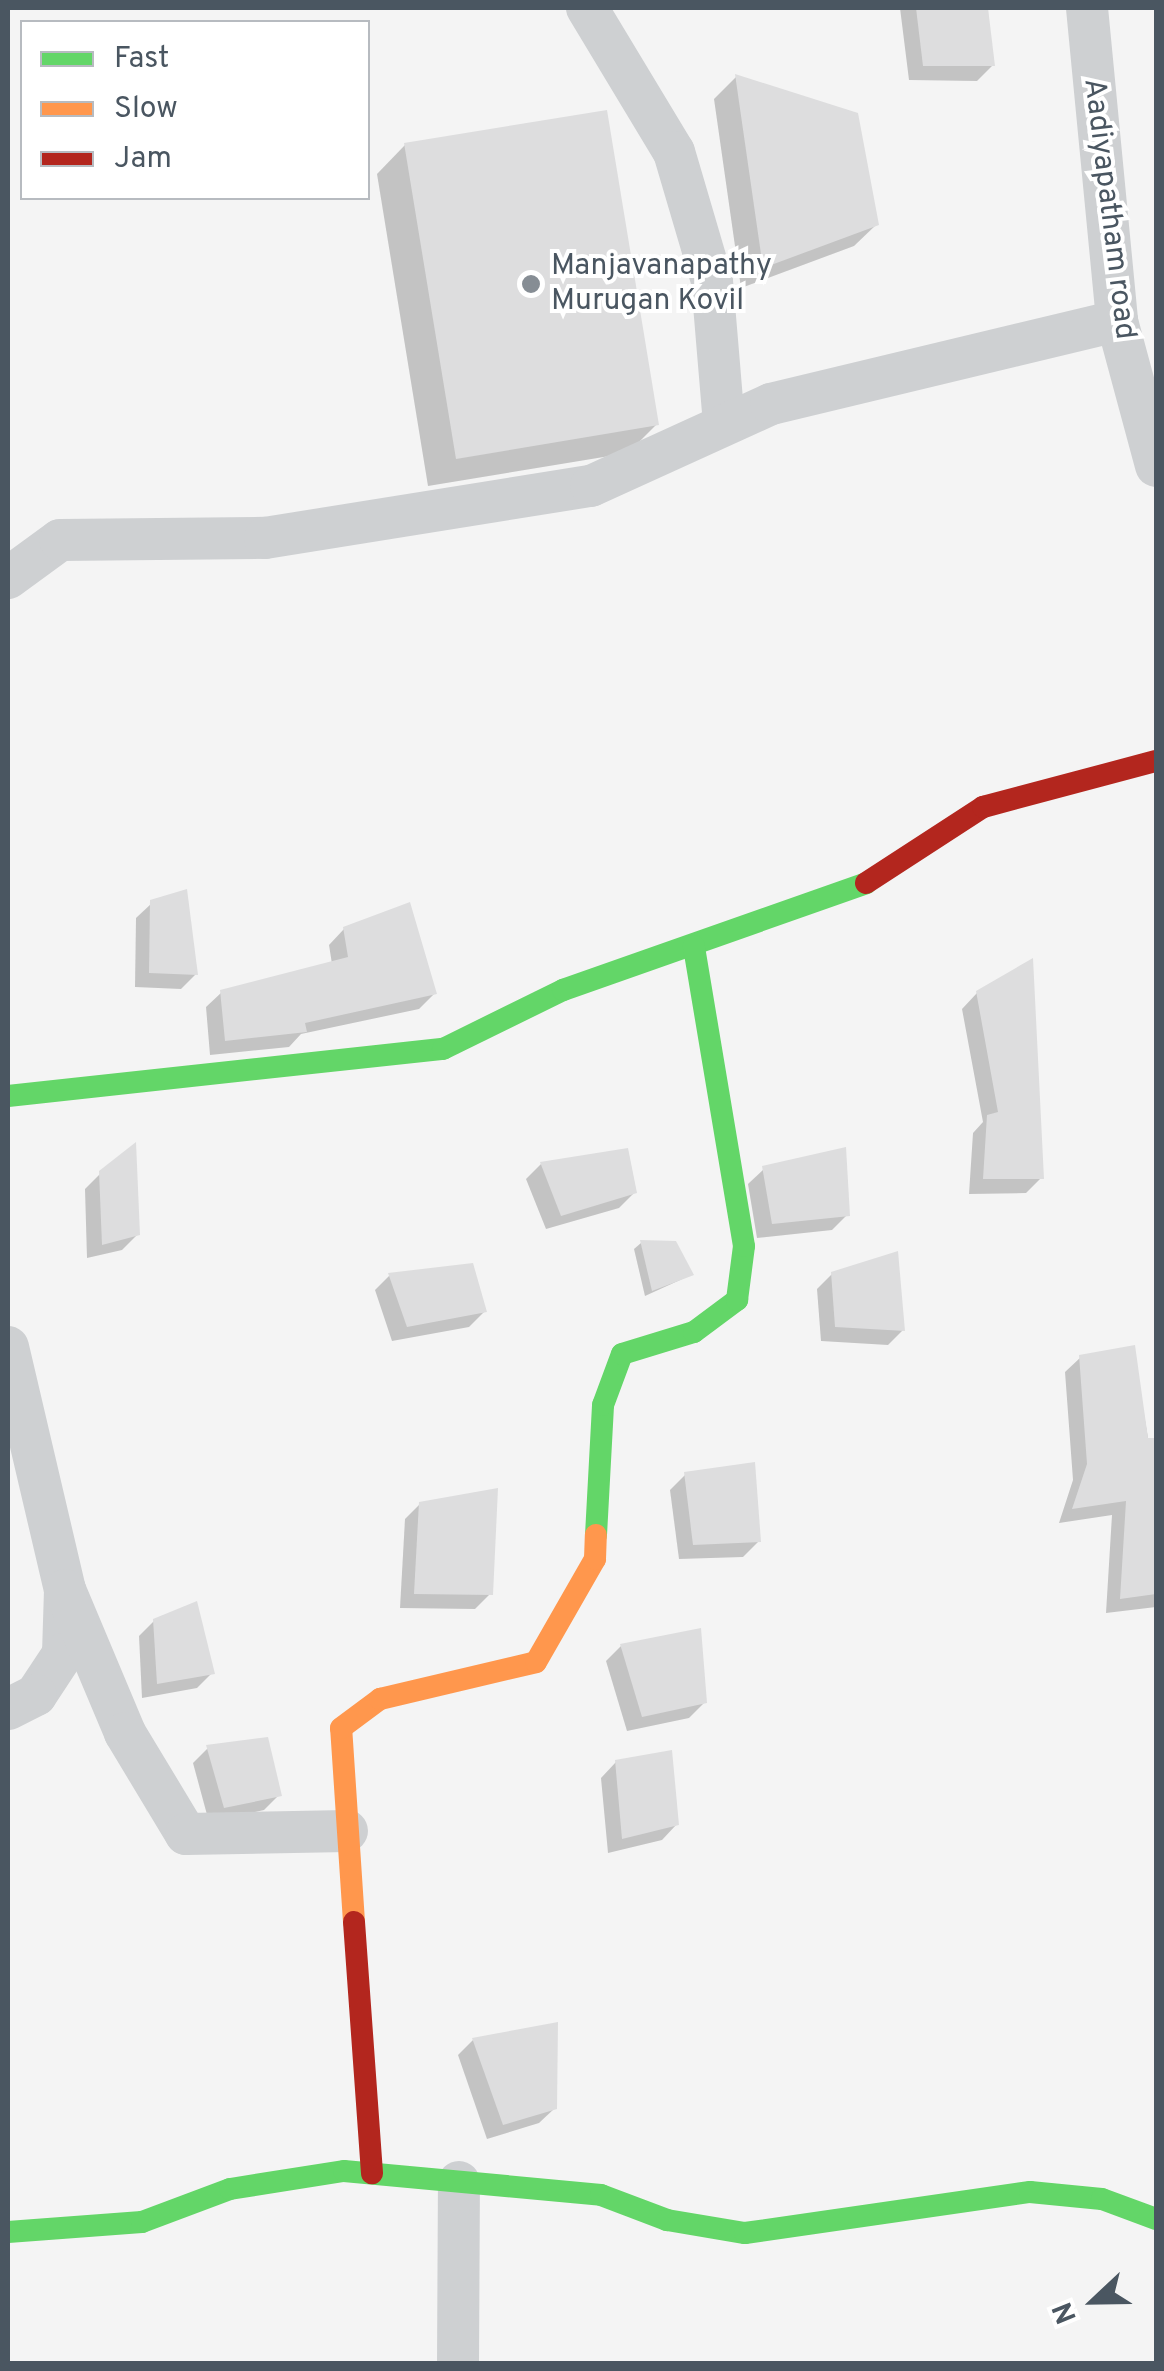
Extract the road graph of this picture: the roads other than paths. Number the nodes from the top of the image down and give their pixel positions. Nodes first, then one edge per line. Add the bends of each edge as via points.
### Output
1 (587, 8) edge
2 (1086, 8) edge
3 (1118, 321) junction
4 (724, 425) junction
5 (1156, 466) edge
6 (8, 578) edge
7 (1156, 761) edge
8 (694, 946) junction
9 (8, 1096) edge
10 (8, 1347) edge
11 (65, 1590) junction
12 (8, 1709) edge
13 (347, 1831) junction
14 (372, 2174) junction
15 (459, 2182) junction
16 (1156, 2220) edge
17 (8, 2232) edge
18 (458, 2364) edge

1 - 4 street via 674,152 712,281
2 - 3 street, Aadiyapatham road
3 - 4 street via 771,404
3 - 5 street, Aadiyapatham road
4 - 6 street via 591,486 265,538 60,540
7 - 8 street via 984,807 878,879
8 - 9 street via 563,990 443,1050
8 - 13 street via 744,1246 738,1300 694,1332 622,1354 603,1405 595,1559 536,1662 380,1698 341,1728
10 - 11 street
11 - 12 street via 63,1654 36,1695
11 - 13 street via 125,1732 186,1834
13 - 14 street
14 - 15 street
14 - 17 street via 230,2190 142,2222
15 - 16 street via 601,2195 667,2220 745,2233 1030,2192 1102,2199
15 - 18 street

